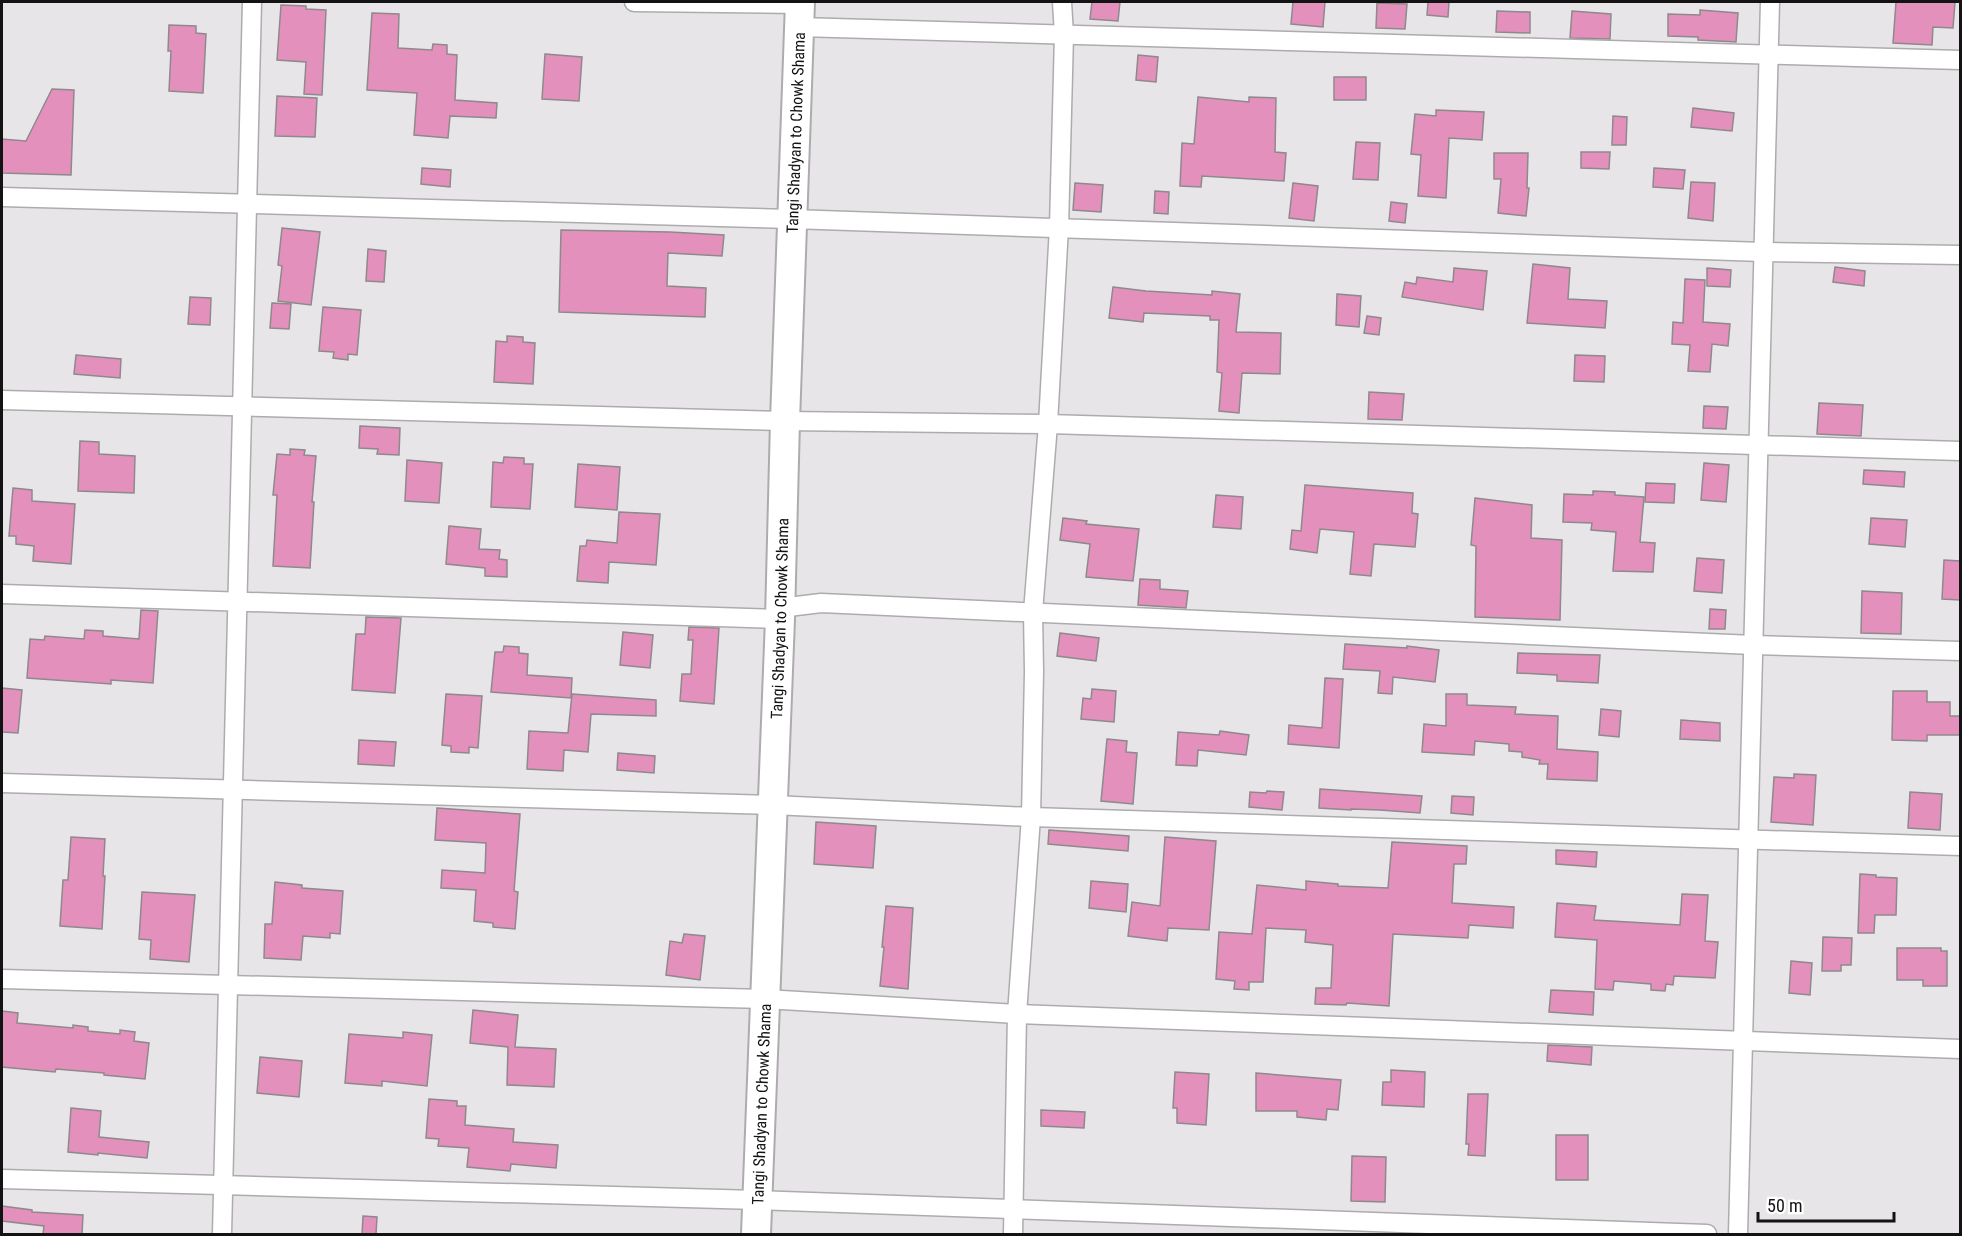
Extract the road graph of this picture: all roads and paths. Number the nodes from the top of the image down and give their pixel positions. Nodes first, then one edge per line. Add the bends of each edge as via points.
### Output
1 (252, 2) edge
2 (634, 2) edge
3 (1062, 2) edge
4 (1770, 2) edge
5 (800, 11) edge
6 (1064, 36) junction
7 (1768, 54) junction
8 (1960, 60) edge
9 (2, 197) edge
10 (247, 204) junction
11 (791, 219) junction
12 (1059, 227) junction
13 (1763, 252) junction
14 (1960, 255) edge
15 (2, 400) edge
16 (242, 406) junction
17 (784, 421) junction
18 (1048, 424) junction
19 (1758, 445) junction
20 (1960, 450) edge
21 (2, 594) edge
22 (237, 602) junction
23 (1033, 612) junction
24 (780, 613) junction
25 (1753, 645) junction
26 (1960, 651) edge
27 (2, 783) edge
28 (233, 790) junction
29 (772, 805) junction
30 (1031, 817) junction
31 (1748, 840) junction
32 (1960, 846) edge
33 (2, 979) edge
34 (228, 985) junction
35 (765, 999) junction
36 (1017, 1014) junction
37 (1743, 1041) junction
38 (1960, 1049) edge
39 (2, 1179) edge
40 (223, 1185) junction
41 (757, 1200) junction
42 (1013, 1209) junction
43 (222, 1234) edge
44 (756, 1234) edge
45 (1013, 1234) edge
46 (1707, 1234) edge
47 (1738, 1234) edge

1 - 10 street
2 - 5 street
3 - 6 street
4 - 7 street
5 - 6 street
5 - 11 main road, Tangi Shadyan to Chowk Shama
6 - 7 street
6 - 12 street
7 - 8 street
7 - 13 street
9 - 10 street
10 - 11 street
10 - 16 street
11 - 12 street
11 - 17 main road, Tangi Shadyan to Chowk Shama
12 - 13 street
12 - 18 street
13 - 14 street
13 - 19 street
15 - 16 street
16 - 17 street
16 - 22 street
17 - 18 street
17 - 24 main road, Tangi Shadyan to Chowk Shama
18 - 19 street
18 - 23 street
19 - 20 street
19 - 25 street
21 - 22 street
22 - 24 street
22 - 28 street
23 - 24 street via 820,603
23 - 25 street
23 - 30 street
24 - 29 main road, Tangi Shadyan to Chowk Shama
25 - 26 street
25 - 31 street
27 - 28 street
28 - 29 street
28 - 34 street
29 - 30 street
29 - 35 main road, Tangi Shadyan to Chowk Shama
30 - 31 street
30 - 36 street
31 - 32 street
31 - 37 street
33 - 34 street
34 - 35 street
34 - 40 street
35 - 36 street
35 - 41 main road, Tangi Shadyan to Chowk Shama
36 - 37 street
36 - 42 street
37 - 38 street
37 - 47 street
39 - 40 street
40 - 41 street
40 - 43 street
41 - 42 street
41 - 44 main road, Tangi Shadyan to Chowk Shama
42 - 45 street
42 - 46 street

